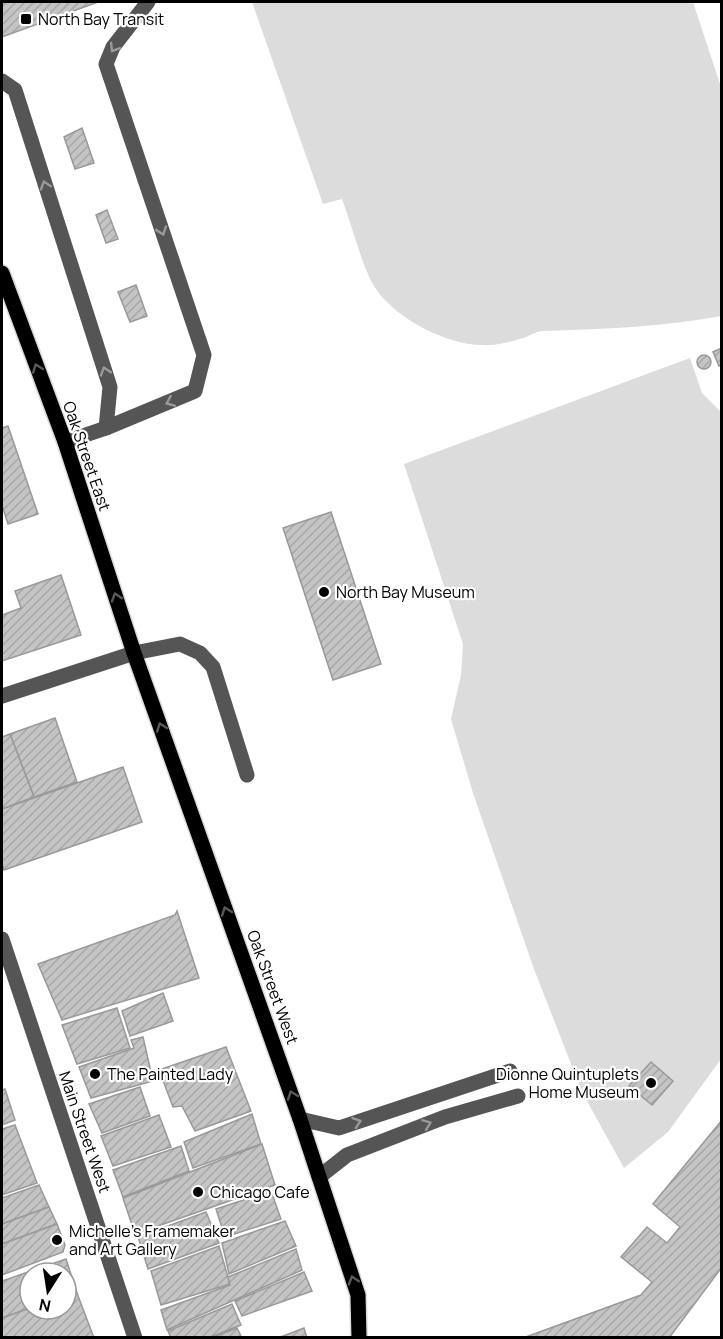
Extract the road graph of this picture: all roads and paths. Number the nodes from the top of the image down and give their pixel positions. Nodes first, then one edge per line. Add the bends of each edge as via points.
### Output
1 (148, 2) edge
2 (2, 81) edge
3 (2, 273) edge
4 (106, 428) junction
5 (65, 442) junction
6 (134, 652) junction
7 (2, 696) edge
8 (247, 775) dead end
9 (2, 939) edge
10 (510, 1071) dead end
11 (518, 1096) dead end
12 (300, 1119) junction
13 (319, 1177) junction
14 (135, 1338) edge
15 (359, 1338) edge

1 -> 4 street via 112,47 106,64 204,355 195,391
4 -> 2 street via 110,387 15,90
5 -> 3 main road, Oak Street East
4 - 5 street
6 -> 5 main road, Oak Street East
6 - 7 street
6 - 8 street via 180,644 207,660 213,667
12 -> 6 main road, Oak Street West
9 - 14 street, Main Street West
12 -> 10 street via 339,1128
13 -> 11 street via 347,1155 445,1117
12 - 13 main road, Oak Street West
15 -> 13 main road, Oak Street West via 358,1295

